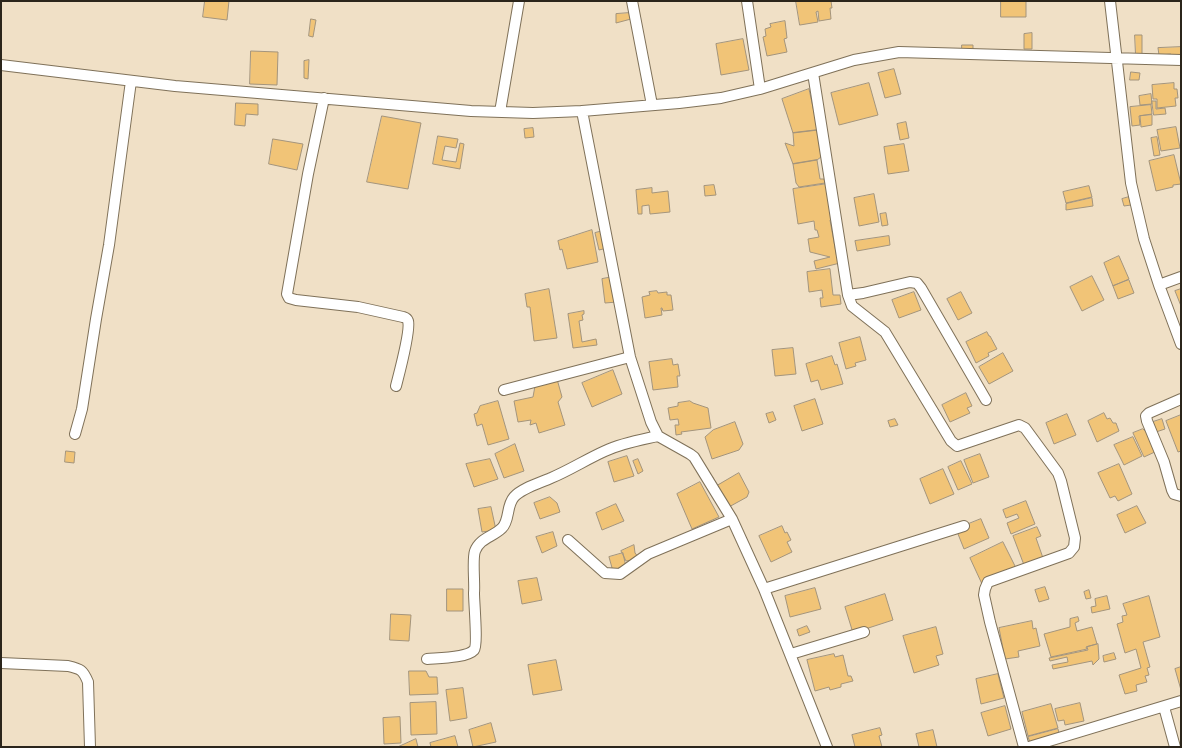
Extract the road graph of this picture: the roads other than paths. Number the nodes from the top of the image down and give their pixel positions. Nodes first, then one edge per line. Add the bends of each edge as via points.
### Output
1 (519, 1) edge
2 (632, 1) edge
3 (747, 1) edge
4 (1110, 1) edge
5 (1116, 58) junction
6 (1181, 60) edge
7 (1, 66) edge
8 (813, 73) junction
9 (131, 81) junction
10 (760, 89) junction
11 (324, 98) junction
12 (652, 105) junction
13 (582, 111) junction
14 (500, 112) junction
15 (1181, 277) edge
16 (1159, 285) junction
17 (848, 295) junction
18 (1181, 344) edge
19 (630, 357) junction
20 (396, 386) dead end
21 (504, 390) dead end
22 (1181, 399) edge
23 (986, 400) dead end
24 (75, 434) dead end
25 (658, 436) junction
26 (1181, 496) edge
27 (732, 519) junction
28 (964, 526) dead end
29 (568, 540) dead end
30 (764, 589) junction
31 (864, 632) dead end
32 (791, 654) junction
33 (427, 659) dead end
34 (1, 663) edge
35 (1181, 702) edge
36 (1164, 707) junction
37 (90, 747) edge
38 (826, 747) edge
39 (1024, 747) edge
40 (1029, 747) edge
41 (1175, 747) edge

1 - 14 street
2 - 12 street
3 - 10 street
4 - 5 street
5 - 6 street
5 - 8 street via 900,52 854,60
5 - 16 street via 1130,183
7 - 9 street
8 - 10 street
8 - 17 street
9 - 11 street
9 - 24 street via 109,245 82,409
10 - 12 street via 721,98
11 - 14 street
11 - 20 street via 287,294 289,298 296,300 358,307 406,319 408,332
12 - 13 street
13 - 14 street
13 - 19 street
15 - 16 street
16 - 18 street
17 - 23 street via 910,282 917,283
17 - 39 street via 852,306 885,332 954,444 957,446 1019,425 1025,428 1058,473 1072,524 1074,547 1069,552 988,582 984,589 990,622
19 - 21 street
19 - 25 street
22 - 26 street via 1146,416 1172,490 1174,494
25 - 27 street via 694,457
25 - 33 street via 606,450 524,490 514,498 504,526 479,544 474,552 474,650 466,655
27 - 29 street via 648,554 615,575 605,573
27 - 30 street
28 - 30 street
30 - 32 street
31 - 32 street
32 - 38 street
34 - 37 street via 79,668 88,682
35 - 36 street
36 - 40 street
36 - 41 street

